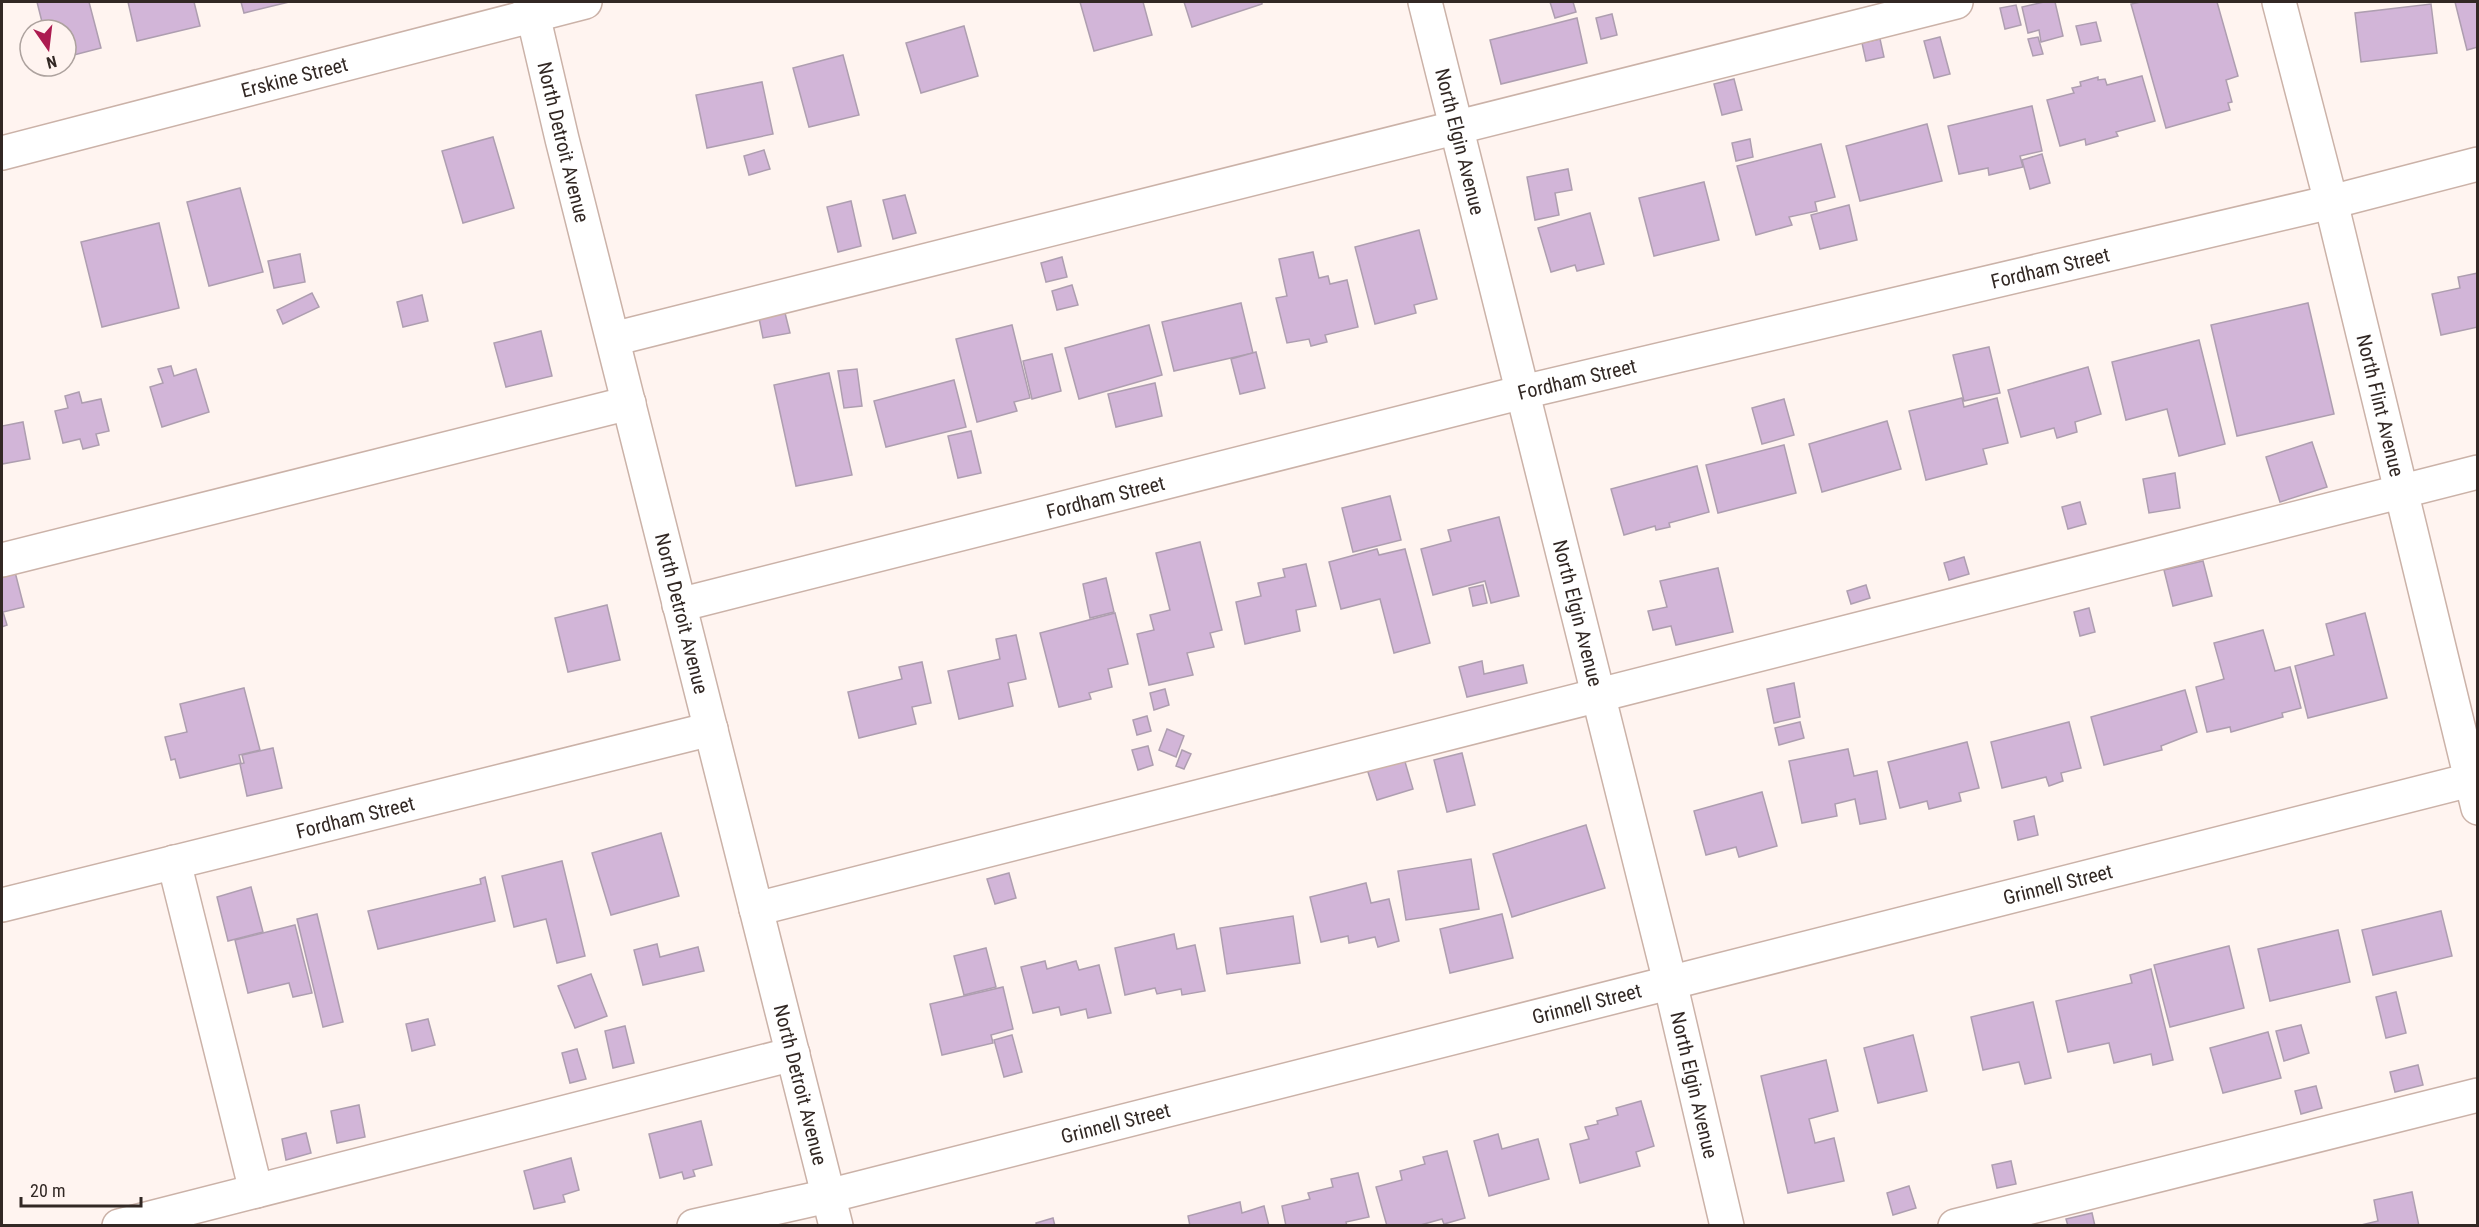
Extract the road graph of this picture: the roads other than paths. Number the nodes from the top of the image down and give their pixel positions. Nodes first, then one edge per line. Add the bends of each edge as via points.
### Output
1 (585, 2) edge
2 (1425, 2) edge
3 (1956, 2) edge
4 (2279, 2) edge
5 (531, 8) edge
6 (1457, 127) junction
7 (2, 153) edge
8 (2478, 164) edge
9 (2331, 202) junction
10 (613, 339) junction
11 (1523, 392) junction
12 (629, 404) junction
13 (2478, 472) edge
14 (2400, 491) junction
15 (2, 560) edge
16 (679, 605) junction
17 (1598, 695) junction
18 (711, 729) junction
19 (2475, 789) edge
20 (174, 862) junction
21 (2, 905) edge
22 (756, 909) junction
23 (1670, 982) junction
24 (793, 1054) junction
25 (2478, 1095) edge
26 (256, 1191) junction
27 (832, 1211) edge
28 (119, 1226) edge
29 (694, 1226) edge
30 (1727, 1226) edge
31 (1955, 1226) edge

1 - 5 street, Erskine Street
2 - 6 street, North Elgin Avenue
3 - 6 street
4 - 9 street, North Flint Avenue
5 - 7 street, Erskine Street
5 - 10 street, North Detroit Avenue
6 - 10 street
6 - 11 street, North Elgin Avenue
8 - 9 street, Fordham Street
9 - 11 street, Fordham Street
9 - 14 street, North Flint Avenue
10 - 12 street, North Detroit Avenue
11 - 16 street, Fordham Street
11 - 17 street, North Elgin Avenue
12 - 15 street
12 - 16 street, North Detroit Avenue
13 - 14 street
14 - 17 street
14 - 19 street, North Flint Avenue
16 - 18 street, North Detroit Avenue
17 - 22 street
17 - 23 street, North Elgin Avenue
18 - 20 street, Fordham Street
18 - 22 street, North Detroit Avenue
19 - 23 street, Grinnell Street
20 - 21 street, Fordham Street
20 - 26 street
22 - 24 street, North Detroit Avenue
23 - 27 street, Grinnell Street
23 - 30 street, North Elgin Avenue
24 - 26 street
24 - 27 street, North Detroit Avenue
25 - 31 street
26 - 28 street
27 - 29 street, Grinnell Street

